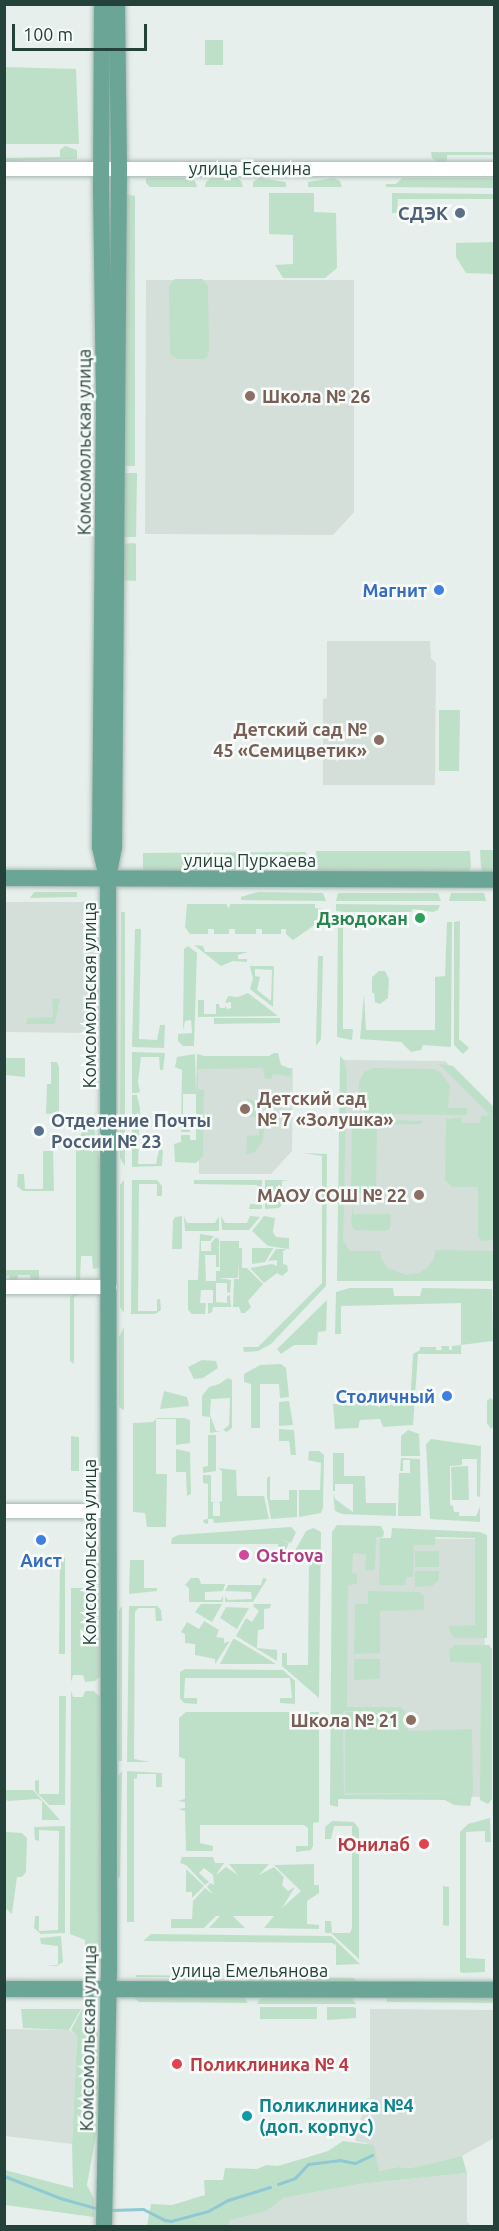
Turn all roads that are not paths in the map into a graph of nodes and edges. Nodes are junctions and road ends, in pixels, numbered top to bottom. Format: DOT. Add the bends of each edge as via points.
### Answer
graph roads {
  1 [pos="102,4"];
  2 [pos="117,4"];
  3 [pos="101,168"];
  4 [pos="4,169"];
  5 [pos="119,169"];
  6 [pos="495,169"];
  7 [pos="4,879"];
  8 [pos="108,879"];
  9 [pos="495,880"];
  10 [pos="4,1287"];
  11 [pos="110,1287"];
  12 [pos="4,1511"];
  13 [pos="109,1511"];
  14 [pos="109,1988"];
  15 [pos="4,1989"];
  16 [pos="495,1990"];
  17 [pos="104,2215"];
  1 -- 3 [label="main road, Комсомольская улица"];
  2 -- 5 [label="main road, Комсомольская улица"];
  3 -- 4 [label="street, улица Есенина"];
  3 -- 5 [label="street, улица Есенина"];
  3 -- 8 [label="main road, Комсомольская улица" via="105,392 100,846"];
  5 -- 6 [label="street, улица Есенина"];
  5 -- 8 [label="main road, Комсомольская улица" via="114,848"];
  7 -- 8 [label="main road, улица Пуркаева"];
  8 -- 9 [label="main road, улица Пуркаева"];
  8 -- 11 [label="main road, Комсомольская улица"];
  10 -- 11 [label="street"];
  11 -- 13 [label="main road, Комсомольская улица"];
  12 -- 13 [label="street"];
  13 -- 14 [label="main road, Комсомольская улица"];
  14 -- 15 [label="main road, улица Емельянова"];
  14 -- 16 [label="main road, улица Емельянова"];
  14 -- 17 [label="main road, Комсомольская улица"];
}
